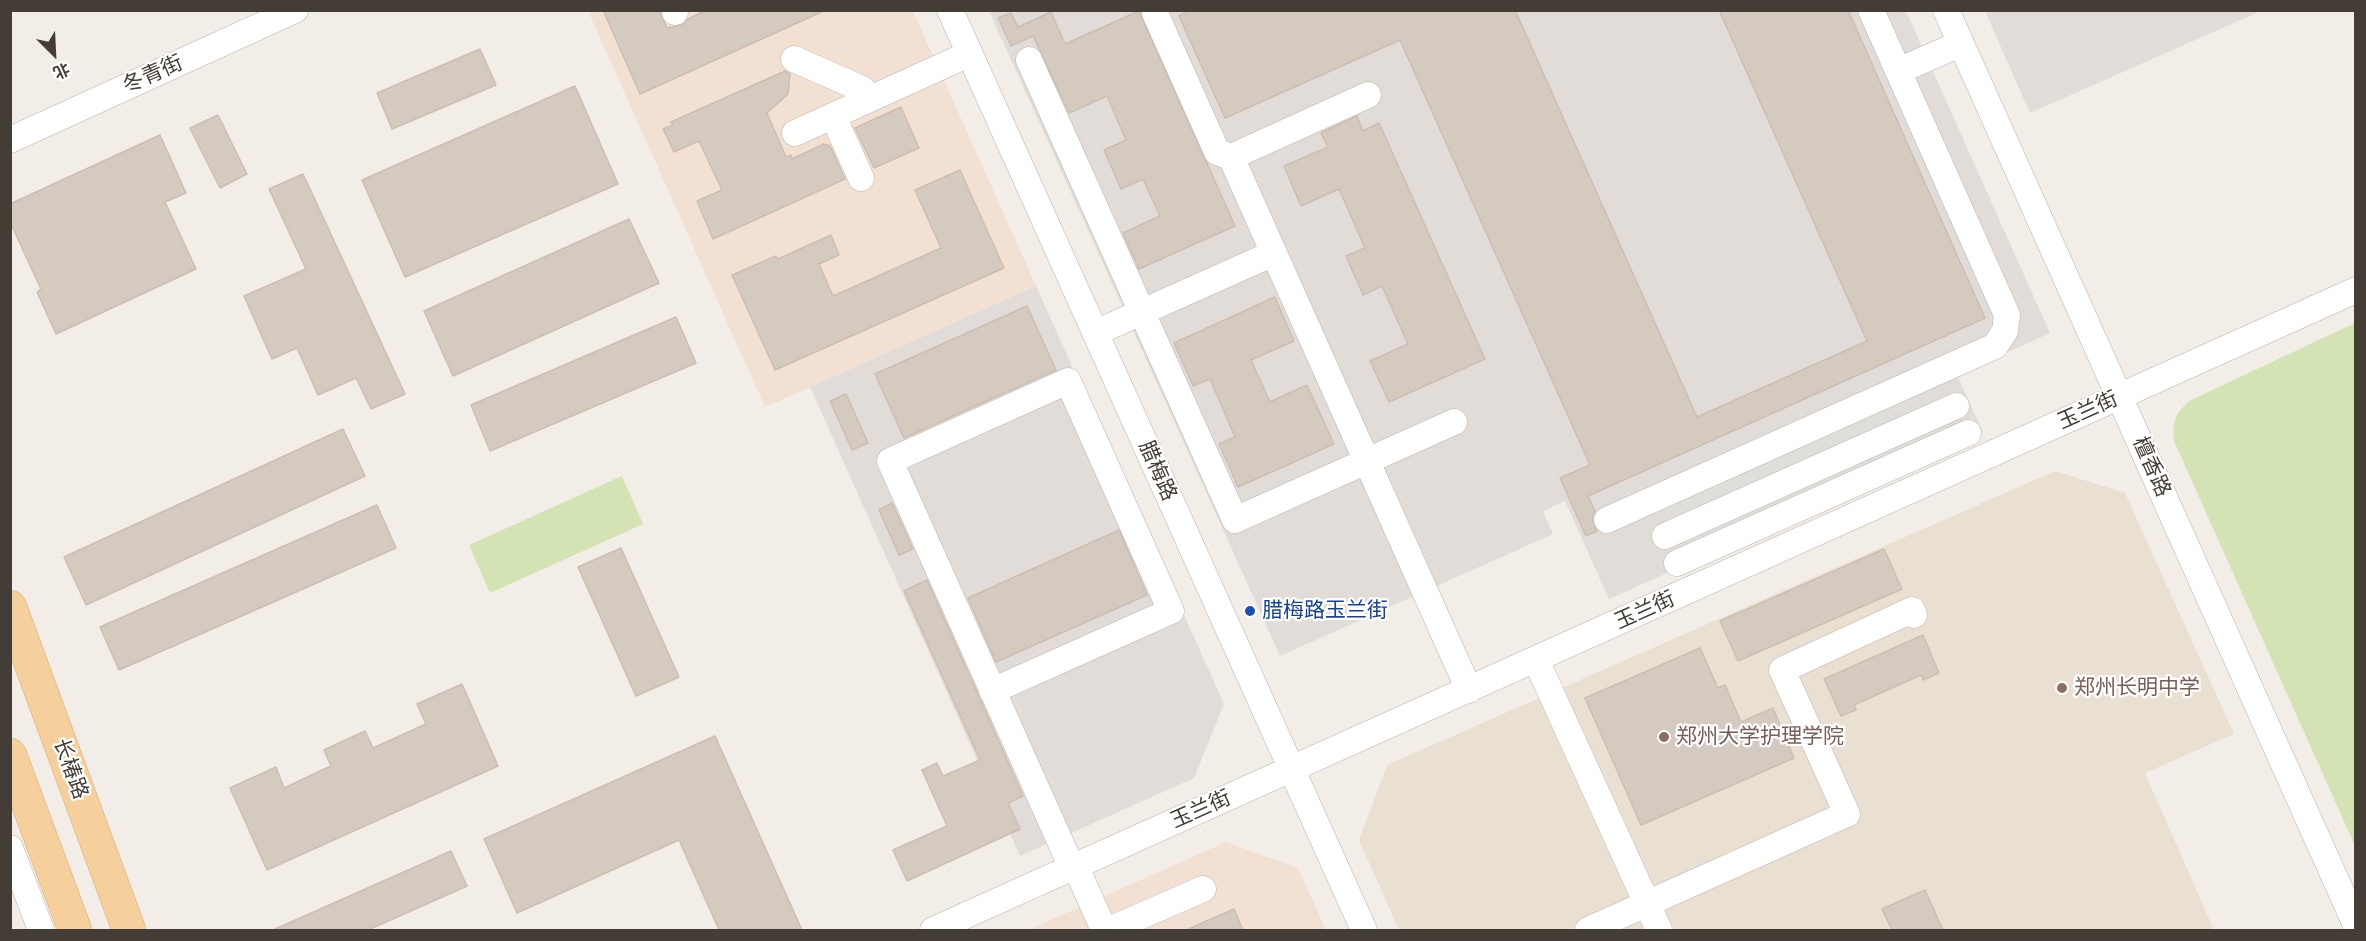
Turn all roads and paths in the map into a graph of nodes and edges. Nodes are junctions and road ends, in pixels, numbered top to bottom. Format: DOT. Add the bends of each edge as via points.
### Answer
graph roads {
  1 [pos="295,10"];
  2 [pos="1871,10"];
  3 [pos="1946,10"];
  4 [pos="957,13"];
  5 [pos="1155,13"];
  6 [pos="1960,44"];
  7 [pos="969,54"];
  8 [pos="794,59"];
  9 [pos="1029,60"];
  10 [pos="1898,71"];
  11 [pos="1368,95"];
  12 [pos="871,98"];
  13 [pos="832,116"];
  14 [pos="795,133"];
  15 [pos="10,140"];
  16 [pos="1231,157"];
  17 [pos="861,178"];
  18 [pos="1274,253"];
  19 [pos="2355,290"];
  20 [pos="1142,312"];
  21 [pos="1095,333"];
  22 [pos="1940,371"];
  23 [pos="2119,397"];
  24 [pos="1956,406"];
  25 [pos="1454,422"];
  26 [pos="1968,433"];
  27 [pos="1980,460"];
  28 [pos="1367,461"];
  29 [pos="1649,501"];
  30 [pos="1607,520"];
  31 [pos="1665,536"];
  32 [pos="1677,563"];
  33 [pos="1689,590"];
  34 [pos="10,607"];
  35 [pos="1914,615"];
  36 [pos="1536,660"];
  37 [pos="1469,690"];
  38 [pos="992,691"];
  39 [pos="10,755"];
  40 [pos="1291,770"];
  41 [pos="10,848"];
  42 [pos="1074,867"];
  43 [pos="1203,889"];
  44 [pos="1647,904"];
  45 [pos="2355,925"];
  46 [pos="41,930"];
  47 [pos="75,930"];
  48 [pos="129,930"];
  49 [pos="933,930"];
  50 [pos="1106,930"];
  51 [pos="1364,930"];
  52 [pos="1588,930"];
  53 [pos="1659,930"];
  1 -- 15 [label="street, 冬青街"];
  2 -- 10 [label="street"];
  3 -- 6 [label="street, 檀香路"];
  4 -- 7 [label="street, 腊梅路"];
  5 -- 16 [label="street" via="1217,152"];
  6 -- 10 [label="street"];
  6 -- 23 [label="street, 檀香路"];
  7 -- 12 [label="street"];
  7 -- 21 [label="street, 腊梅路"];
  8 -- 12 [label="street" via="862,89"];
  9 -- 20 [label="street"];
  10 -- 22 [label="street" via="2007,315 2005,331 1995,346"];
  11 -- 16 [label="street"];
  12 -- 13 [label="street"];
  13 -- 14 [label="street"];
  13 -- 17 [label="street"];
  16 -- 18 [label="street"];
  18 -- 20 [label="street"];
  18 -- 28 [label="street"];
  19 -- 23 [label="street, 玉兰街"];
  20 -- 21 [label="street"];
  20 -- 28 [label="street" via="1235,520"];
  21 -- 40 [label="street, 腊梅路"];
  22 -- 24 [label="street"];
  22 -- 29 [label="street"];
  23 -- 27 [label="street, 玉兰街"];
  23 -- 45 [label="street, 檀香路"];
  24 -- 26 [label="street"];
  24 -- 31 [label="street"];
  25 -- 28 [label="street"];
  26 -- 27 [label="street"];
  26 -- 32 [label="street"];
  27 -- 33 [label="street, 玉兰街"];
  28 -- 37 [label="street"];
  29 -- 30 [label="street"];
  29 -- 31 [label="street"];
  31 -- 32 [label="street"];
  32 -- 33 [label="street"];
  33 -- 36 [label="street, 玉兰街"];
  34 -- 48 [label="main road, 长椿路"];
  35 -- 44 [label="street" via="1912,610 1782,670 1847,814"];
  36 -- 37 [label="street, 玉兰街"];
  36 -- 44 [label="street"];
  37 -- 40 [label="street, 玉兰街"];
  38 -- 38 [label="street" via="890,461 1068,381 1171,611"];
  38 -- 42 [label="street"];
  39 -- 47 [label="main road"];
  40 -- 42 [label="street, 玉兰街"];
  40 -- 51 [label="street, 腊梅路"];
  41 -- 46 [label="street"];
  42 -- 49 [label="street, 玉兰街"];
  42 -- 50 [label="street"];
  43 -- 50 [label="street"];
  44 -- 52 [label="street"];
  44 -- 53 [label="street"];
}
